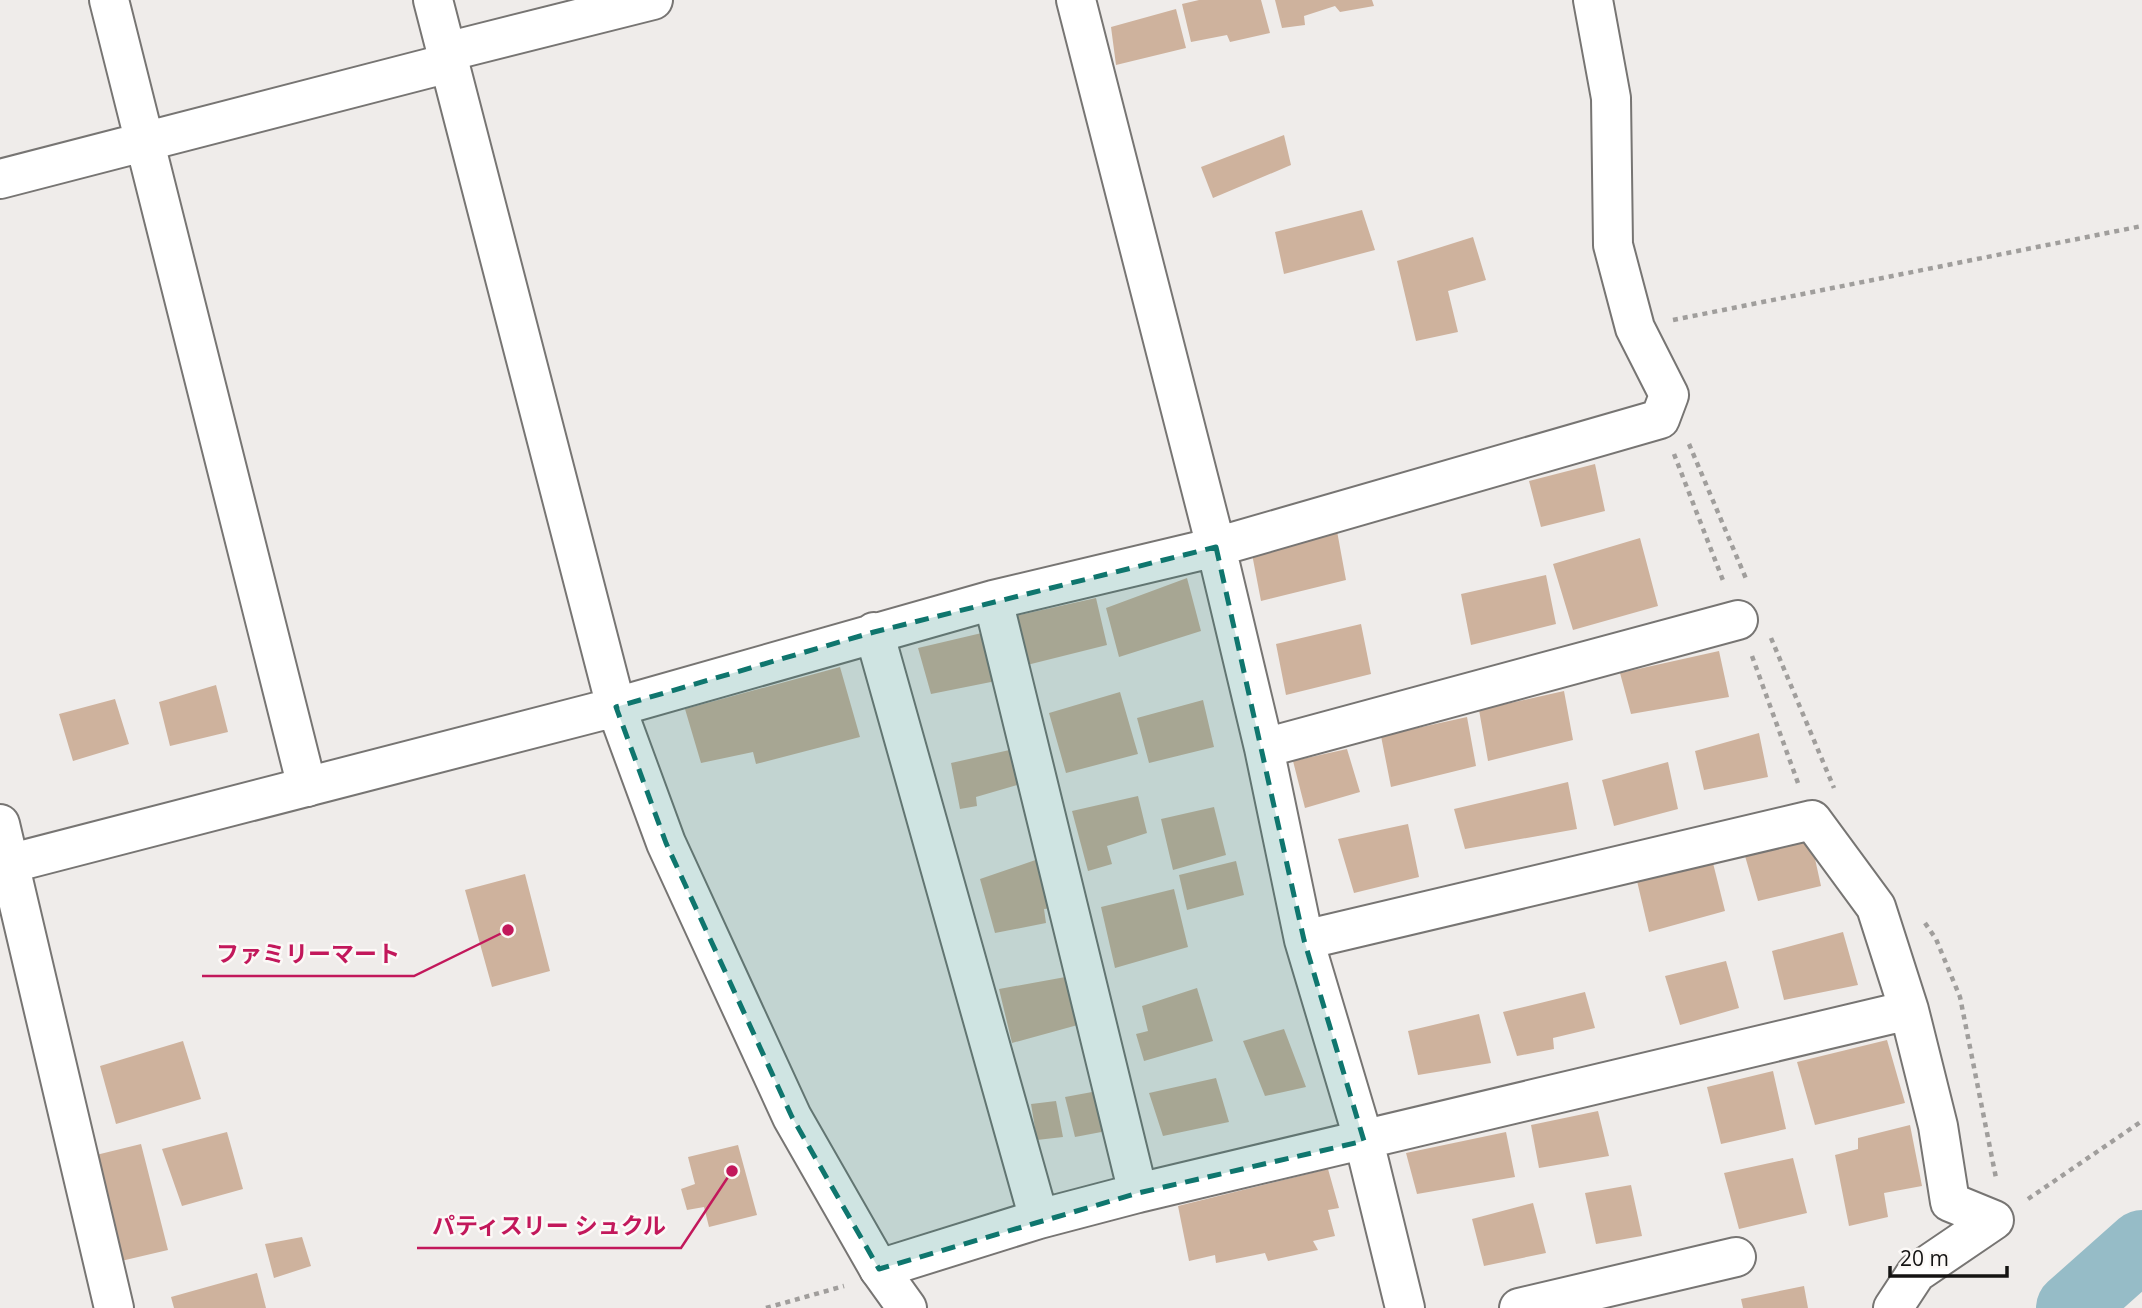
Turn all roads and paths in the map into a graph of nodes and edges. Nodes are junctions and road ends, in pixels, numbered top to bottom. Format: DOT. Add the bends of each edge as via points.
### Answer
graph roads {
  1 [pos="109,0"];
  2 [pos="433,0"];
  3 [pos="653,0"];
  4 [pos="1076,0"];
  5 [pos="1593,0"];
  6 [pos="447,57"];
  7 [pos="144,142"];
  8 [pos="0,179"];
  9 [pos="2142,226"];
  10 [pos="1635,328"];
  11 [pos="1216,547"];
  12 [pos="993,600"];
  13 [pos="1738,620"];
  14 [pos="874,632"];
  15 [pos="616,707"];
  16 [pos="1264,748"];
  17 [pos="307,787"];
  18 [pos="0,824"];
  19 [pos="5,865"];
  20 [pos="1304,940"];
  21 [pos="1909,1010"];
  22 [pos="2142,1121"];
  23 [pos="1364,1141"];
  24 [pos="1138,1193"];
  25 [pos="1039,1219"];
  26 [pos="1994,1220"];
  27 [pos="1736,1257"];
  28 [pos="879,1269"];
  29 [pos="114,1308"];
  30 [pos="765,1308"];
  31 [pos="907,1308"];
  32 [pos="1405,1308"];
  33 [pos="1519,1308"];
  34 [pos="1893,1308"];
  1 -- 7 [label="street"];
  2 -- 6 [label="street"];
  3 -- 6 [label="street"];
  4 -- 11 [label="street"];
  5 -- 10 [label="street" via="1611,98 1613,245"];
  6 -- 7 [label="street"];
  6 -- 15 [label="street"];
  7 -- 8 [label="street"];
  7 -- 17 [label="street"];
  9 -- 10 [label="path"];
  10 -- 11 [label="street" via="1669,395 1660,419"];
  11 -- 12 [label="street"];
  11 -- 16 [label="street"];
  12 -- 14 [label="street"];
  12 -- 24 [label="street"];
  13 -- 16 [label="street"];
  14 -- 15 [label="street"];
  14 -- 25 [label="street"];
  15 -- 17 [label="street"];
  15 -- 28 [label="street" via="666,844 792,1117"];
  16 -- 20 [label="street"];
  17 -- 19 [label="street"];
  18 -- 19 [label="street"];
  19 -- 29 [label="street"];
  20 -- 21 [label="street" via="1812,820 1876,907"];
  20 -- 23 [label="street"];
  21 -- 23 [label="street"];
  21 -- 26 [label="street" via="1938,1126 1950,1202"];
  22 -- 26 [label="path"];
  23 -- 24 [label="street"];
  23 -- 32 [label="street"];
  24 -- 25 [label="street"];
  25 -- 28 [label="street"];
  26 -- 34 [label="street" via="1916,1273"];
  27 -- 33 [label="street"];
  28 -- 30 [label="path" via="839,1288"];
  28 -- 31 [label="street"];
}
